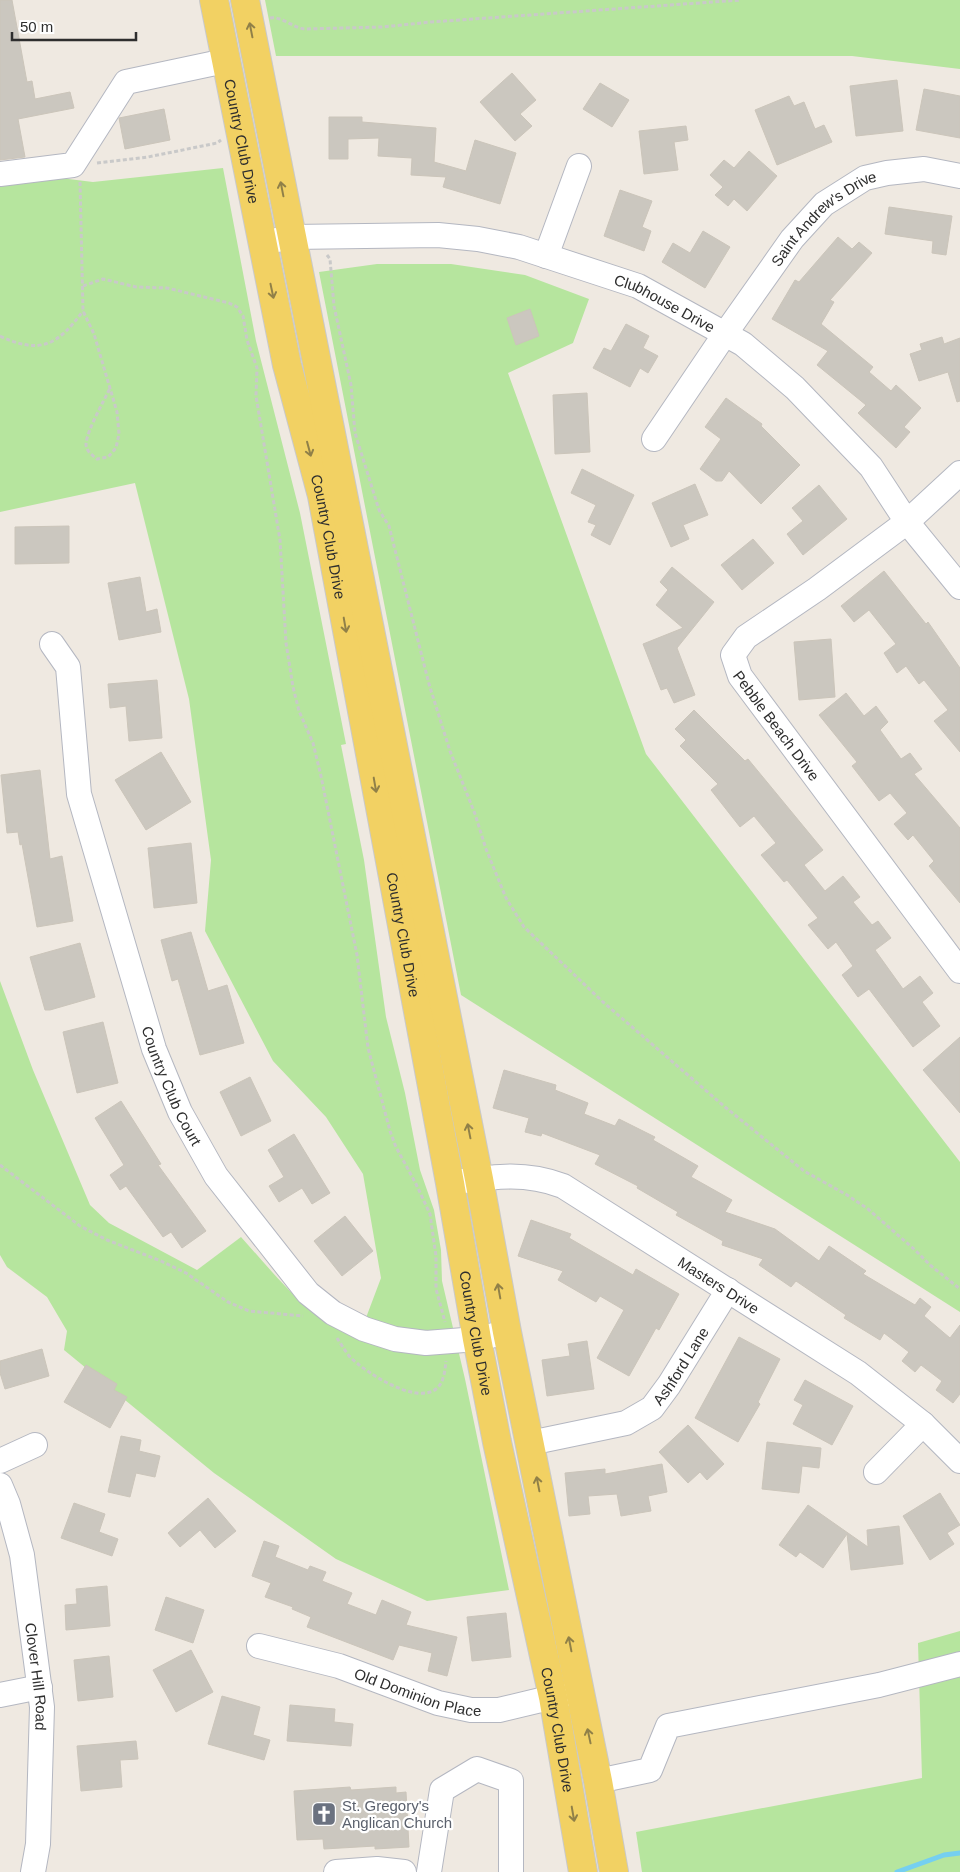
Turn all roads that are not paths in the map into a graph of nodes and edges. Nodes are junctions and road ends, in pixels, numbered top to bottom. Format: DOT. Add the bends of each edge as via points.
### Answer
graph roads {
  1 [pos="214,0"];
  2 [pos="246,0"];
  3 [pos="225,61"];
  4 [pos="579,166"];
  5 [pos="0,174"];
  6 [pos="960,176"];
  7 [pos="299,237"];
  8 [pos="262,243"];
  9 [pos="546,256"];
  10 [pos="725,334"];
  11 [pos="654,439"];
  12 [pos="960,473"];
  13 [pos="908,522"];
  14 [pos="960,587"];
  15 [pos="52,644"];
  16 [pos="960,971"];
  17 [pos="479,1179"];
  18 [pos="450,1183"];
  19 [pos="728,1290"];
  20 [pos="507,1332"];
  21 [pos="477,1339"];
  22 [pos="923,1424"];
  23 [pos="530,1443"];
  24 [pos="35,1445"];
  25 [pos="0,1461"];
  26 [pos="960,1461"];
  27 [pos="876,1472"];
  28 [pos="0,1485"];
  29 [pos="259,1646"];
  30 [pos="960,1664"];
  31 [pos="40,1687"];
  32 [pos="566,1694"];
  33 [pos="0,1695"];
  34 [pos="598,1781"];
  35 [pos="33,1872"];
  36 [pos="336,1872"];
  37 [pos="404,1872"];
  38 [pos="428,1872"];
  39 [pos="510,1872"];
  40 [pos="583,1872"];
  41 [pos="614,1872"];
  1 -- 3 [label="main road, Country Club Drive"];
  7 -- 2 [label="main road, Country Club Drive, one-way"];
  3 -- 5 [label="street" via="126,82 72,165"];
  3 -- 8 [label="main road, Country Club Drive"];
  4 -- 9 [label="street"];
  6 -- 10 [label="street, Saint Andrew's Drive" via="924,169 887,173 865,178 824,204 792,239"];
  7 -- 8 [label="street, Clubhouse Drive"];
  7 -- 9 [label="street, Clubhouse Drive" via="438,236 486,240"];
  17 -- 7 [label="main road, Country Club Drive, one-way"];
  8 -- 18 [label="main road, Country Club Drive, one-way" via="288,365 322,496"];
  9 -- 10 [label="street, Clubhouse Drive" via="638,286"];
  10 -- 11 [label="street, Saint Andrew's Drive"];
  10 -- 13 [label="street, Clubhouse Drive" via="743,344 795,388 871,467"];
  12 -- 13 [label="street"];
  13 -- 14 [label="street, Clubhouse Drive"];
  13 -- 16 [label="street, Pebble Beach Drive" via="746,637 733,654 740,676"];
  15 -- 21 [label="street, Country Club Court" via="68,666 80,794 154,1049 180,1112 216,1176 308,1293 334,1314 364,1329 395,1338 426,1343"];
  17 -- 18 [label="street, Masters Drive"];
  17 -- 19 [label="street, Masters Drive" via="520,1175 563,1186"];
  20 -- 17 [label="main road, Country Club Drive, one-way"];
  18 -- 21 [label="main road, Country Club Drive"];
  19 -- 22 [label="street, Masters Drive" via="858,1373"];
  19 -- 23 [label="street, Ashford Lane" via="652,1408 626,1423"];
  20 -- 21 [label="street, Country Club Court"];
  20 -- 23 [label="main road, Country Club Drive"];
  21 -- 32 [label="main road, Country Club Drive" via="497,1442"];
  22 -- 26 [label="street, Masters Drive"];
  22 -- 27 [label="street"];
  32 -- 23 [label="main road, Country Club Drive, one-way"];
  24 -- 25 [label="street"];
  28 -- 31 [label="street, Clover Hill Road" via="22,1554"];
  29 -- 32 [label="street, Old Dominion Place" via="339,1666 438,1703 471,1710 499,1710"];
  30 -- 34 [label="street" via="879,1685 668,1726 650,1770"];
  31 -- 33 [label="street"];
  31 -- 35 [label="street, Clover Hill Road" via="38,1844"];
  34 -- 32 [label="main road, Country Club Drive, one-way"];
  32 -- 40 [label="main road, Country Club Drive, one-way"];
  34 -- 41 [label="main road, Country Club Drive"];
  36 -- 37 [label="street" via="377,1869"];
  38 -- 39 [label="street" via="442,1790 477,1769 511,1780"];
}
